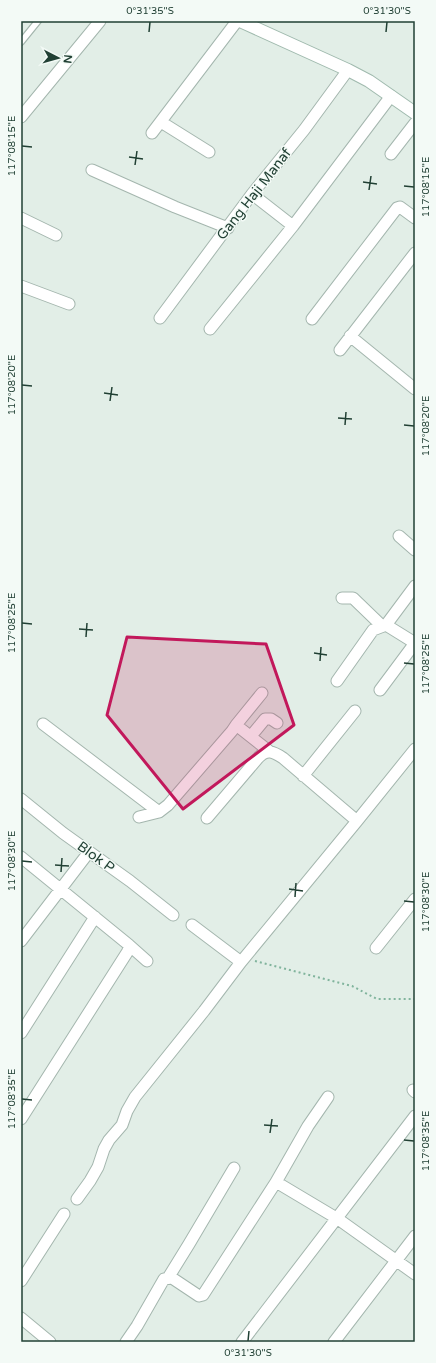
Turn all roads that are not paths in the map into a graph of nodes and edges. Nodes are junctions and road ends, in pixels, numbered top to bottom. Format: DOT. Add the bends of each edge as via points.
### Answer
graph roads {
  1 [pos="38,21"];
  2 [pos="100,21"];
  3 [pos="237,21"];
  4 [pos="240,21"];
  5 [pos="21,42"];
  6 [pos="348,70"];
  7 [pos="391,96"];
  8 [pos="415,113"];
  9 [pos="21,117"];
  10 [pos="161,122"];
  11 [pos="415,123"];
  12 [pos="152,133"];
  13 [pos="209,152"];
  14 [pos="391,154"];
  15 [pos="92,170"];
  16 [pos="252,194"];
  17 [pos="21,218"];
  18 [pos="415,218"];
  19 [pos="293,226"];
  20 [pos="228,228"];
  21 [pos="56,235"];
  22 [pos="415,253"];
  23 [pos="21,286"];
  24 [pos="69,304"];
  25 [pos="160,318"];
  26 [pos="312,319"];
  27 [pos="210,329"];
  28 [pos="350,336"];
  29 [pos="340,350"];
  30 [pos="415,389"];
  31 [pos="399,536"];
  32 [pos="415,550"];
  33 [pos="415,587"];
  34 [pos="342,598"];
  35 [pos="387,622"];
  36 [pos="415,643"];
  37 [pos="337,681"];
  38 [pos="380,690"];
  39 [pos="262,693"];
  40 [pos="355,711"];
  41 [pos="277,723"];
  42 [pos="43,724"];
  43 [pos="236,725"];
  44 [pos="251,736"];
  45 [pos="415,749"];
  46 [pos="269,751"];
  47 [pos="411,761"];
  48 [pos="303,776"];
  49 [pos="21,799"];
  50 [pos="159,812"];
  51 [pos="138,818"];
  52 [pos="208,818"];
  53 [pos="357,821"];
  54 [pos="89,852"];
  55 [pos="22,859"];
  56 [pos="61,890"];
  57 [pos="415,899"];
  58 [pos="173,915"];
  59 [pos="96,917"];
  60 [pos="192,925"];
  61 [pos="21,941"];
  62 [pos="129,945"];
  63 [pos="376,948"];
  64 [pos="243,960"];
  65 [pos="147,961"];
  66 [pos="21,1033"];
  67 [pos="328,1097"];
  68 [pos="415,1116"];
  69 [pos="21,1119"];
  70 [pos="234,1168"];
  71 [pos="276,1182"];
  72 [pos="77,1199"];
  73 [pos="64,1214"];
  74 [pos="338,1219"];
  75 [pos="415,1236"];
  76 [pos="397,1261"];
  77 [pos="415,1274"];
  78 [pos="170,1278"];
  79 [pos="21,1281"];
  80 [pos="21,1318"];
  81 [pos="50,1342"];
  82 [pos="126,1342"];
  83 [pos="242,1342"];
  84 [pos="334,1342"];
  1 -- 5 [label="lane"];
  2 -- 9 [label="street"];
  3 -- 10 [label="street"];
  4 -- 6 [label="main road"];
  6 -- 7 [label="main road"];
  6 -- 16 [label="street, Gang Haji Manaf"];
  7 -- 8 [label="main road"];
  7 -- 19 [label="street"];
  10 -- 12 [label="street"];
  10 -- 13 [label="street"];
  11 -- 14 [label="street"];
  15 -- 20 [label="street"];
  16 -- 19 [label="street"];
  16 -- 20 [label="street, Gang Haji Manaf"];
  17 -- 21 [label="street"];
  18 -- 26 [label="street" via="400,207 397,208"];
  19 -- 27 [label="street"];
  20 -- 25 [label="street, Gang Haji Manaf"];
  22 -- 28 [label="street"];
  23 -- 24 [label="street"];
  28 -- 29 [label="street"];
  28 -- 30 [label="street"];
  31 -- 32 [label="street"];
  33 -- 35 [label="street"];
  34 -- 35 [label="street" via="353,598"];
  35 -- 36 [label="street"];
  35 -- 37 [label="street" via="373,630"];
  36 -- 38 [label="street"];
  39 -- 43 [label="street"];
  40 -- 48 [label="street"];
  41 -- 44 [label="street" via="265,719"];
  42 -- 50 [label="street"];
  43 -- 44 [label="street"];
  43 -- 50 [label="street"];
  44 -- 46 [label="street"];
  45 -- 47 [label="street"];
  46 -- 48 [label="street"];
  46 -- 52 [label="street" via="258,758"];
  47 -- 53 [label="street"];
  48 -- 53 [label="street"];
  49 -- 54 [label="street, Blok P"];
  50 -- 51 [label="street"];
  53 -- 64 [label="street"];
  54 -- 56 [label="street"];
  54 -- 58 [label="street, Blok P"];
  55 -- 56 [label="street"];
  56 -- 59 [label="street"];
  56 -- 61 [label="street"];
  57 -- 63 [label="street"];
  59 -- 62 [label="street"];
  59 -- 66 [label="street"];
  60 -- 64 [label="street"];
  62 -- 65 [label="street"];
  62 -- 69 [label="street" via="128,951"];
  64 -- 72 [label="street" via="135,1097 122,1125 109,1140 98,1167"];
  67 -- 71 [label="street"];
  68 -- 74 [label="street"];
  70 -- 78 [label="street"];
  71 -- 74 [label="street"];
  71 -- 78 [label="street" via="203,1295 199,1296"];
  73 -- 79 [label="street"];
  74 -- 76 [label="street"];
  74 -- 83 [label="street"];
  75 -- 76 [label="street"];
  76 -- 77 [label="street"];
  76 -- 84 [label="street"];
  78 -- 82 [label="street" via="164,1279"];
  80 -- 81 [label="street"];
}
